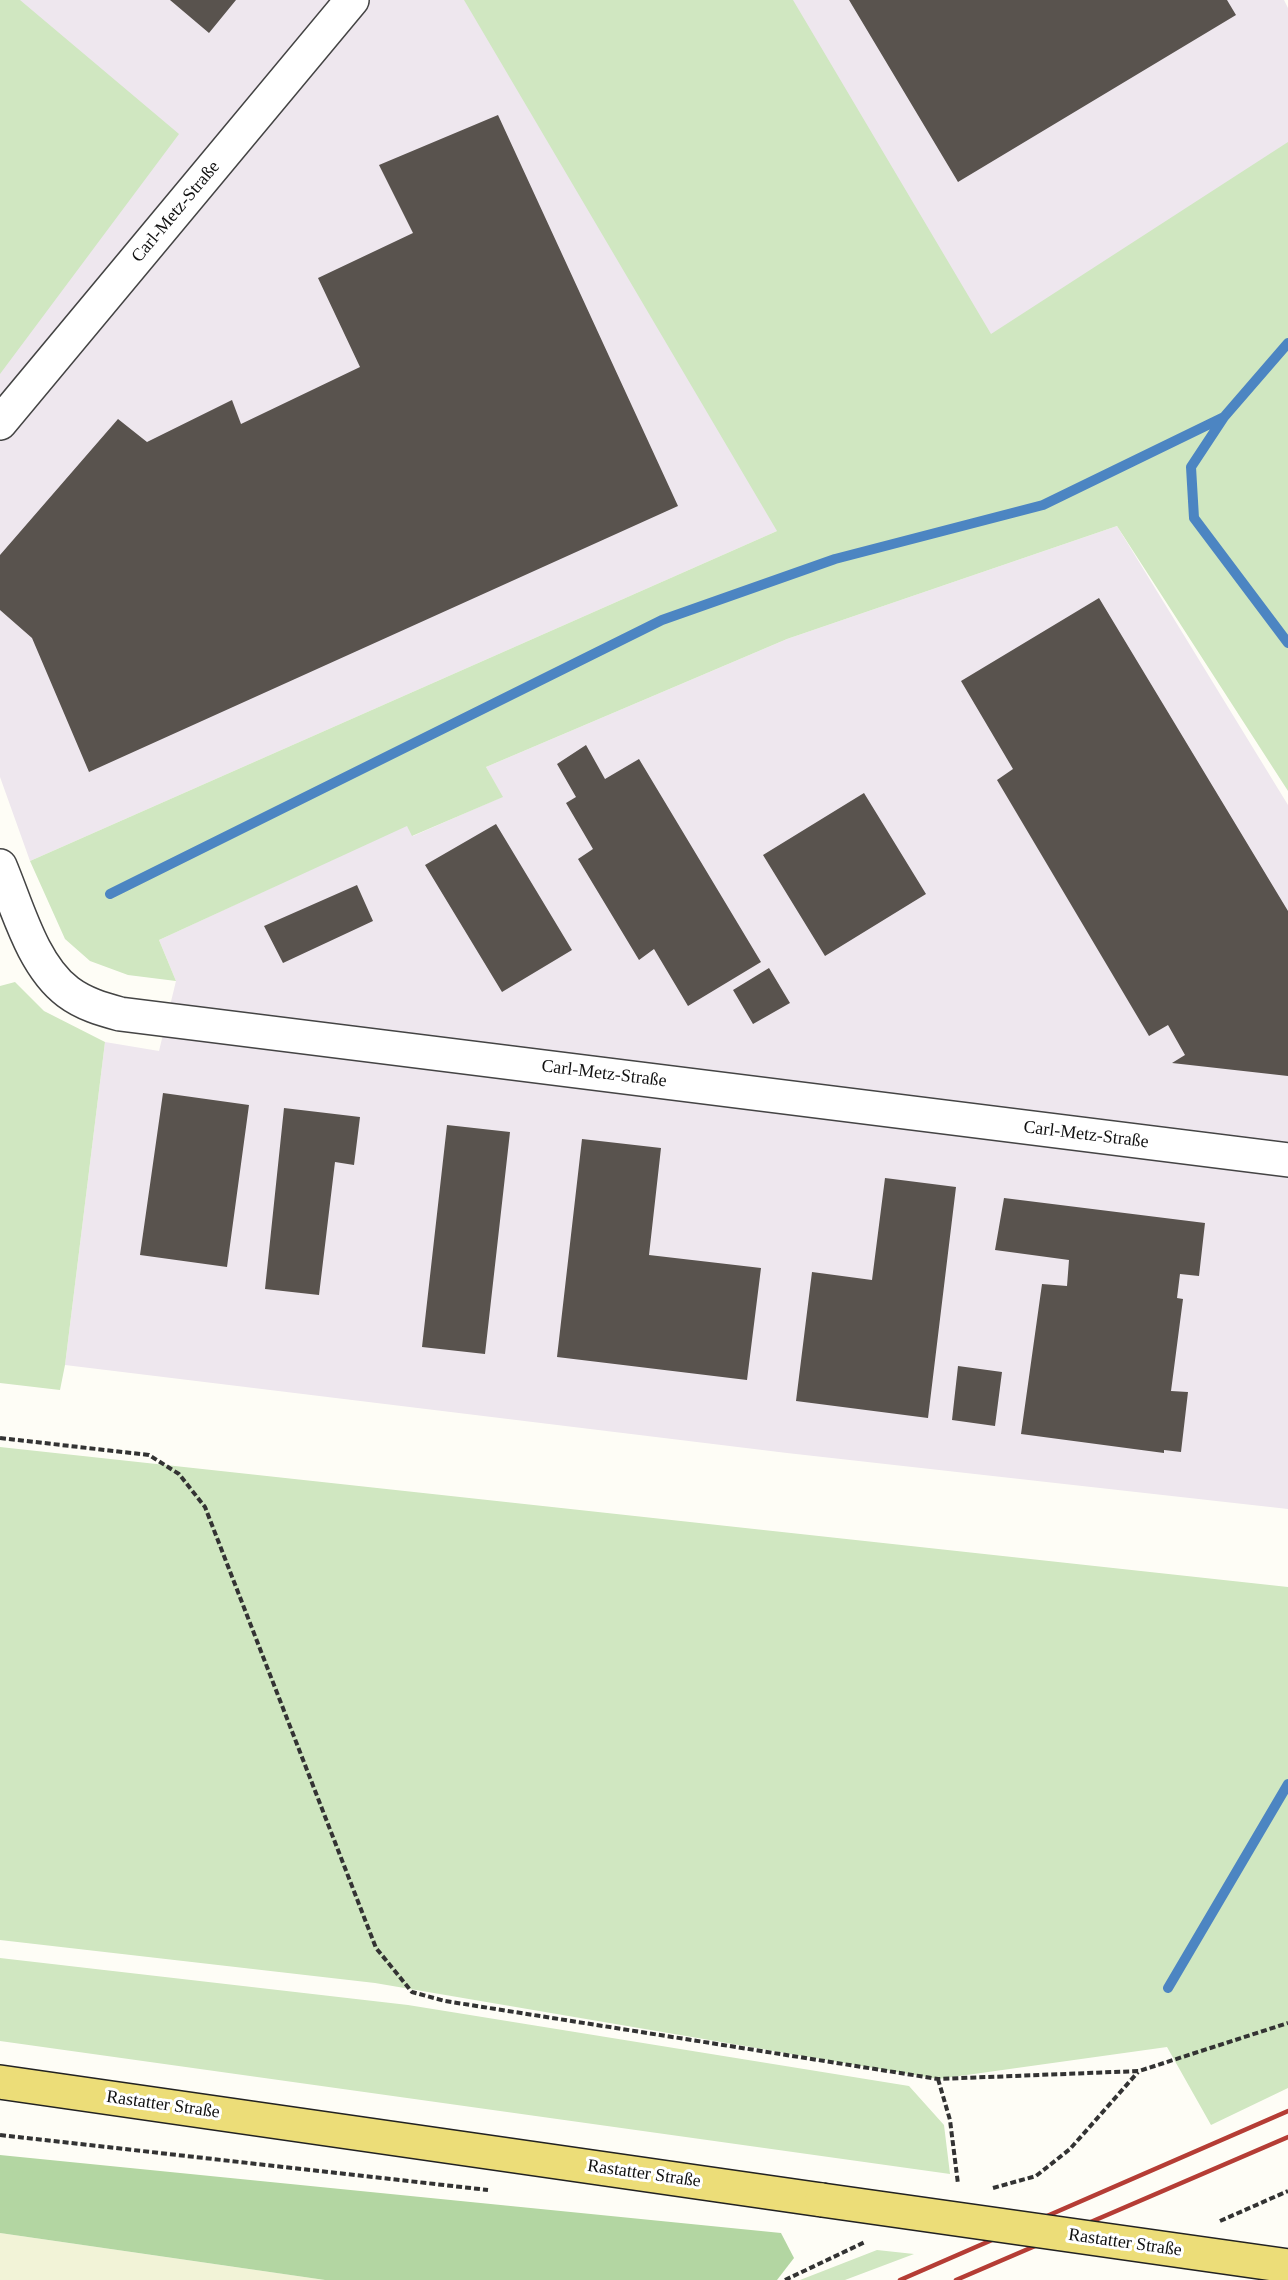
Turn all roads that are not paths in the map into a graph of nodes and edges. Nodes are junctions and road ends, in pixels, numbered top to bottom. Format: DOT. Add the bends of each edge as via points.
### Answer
graph roads {
  1 [pos="352,0"];
  2 [pos="0,423"];
  3 [pos="0,866"];
  4 [pos="1288,1160"];
  5 [pos="0,2082"];
  6 [pos="1288,2266"];
  1 -- 2 [label="street, Carl-Metz-Straße"];
  3 -- 4 [label="street, Carl-Metz-Straße" via="35,951 49,974 68,992 95,1008 120,1014"];
  5 -- 6 [label="main road, Rastatter Straße, bridge"];
}
